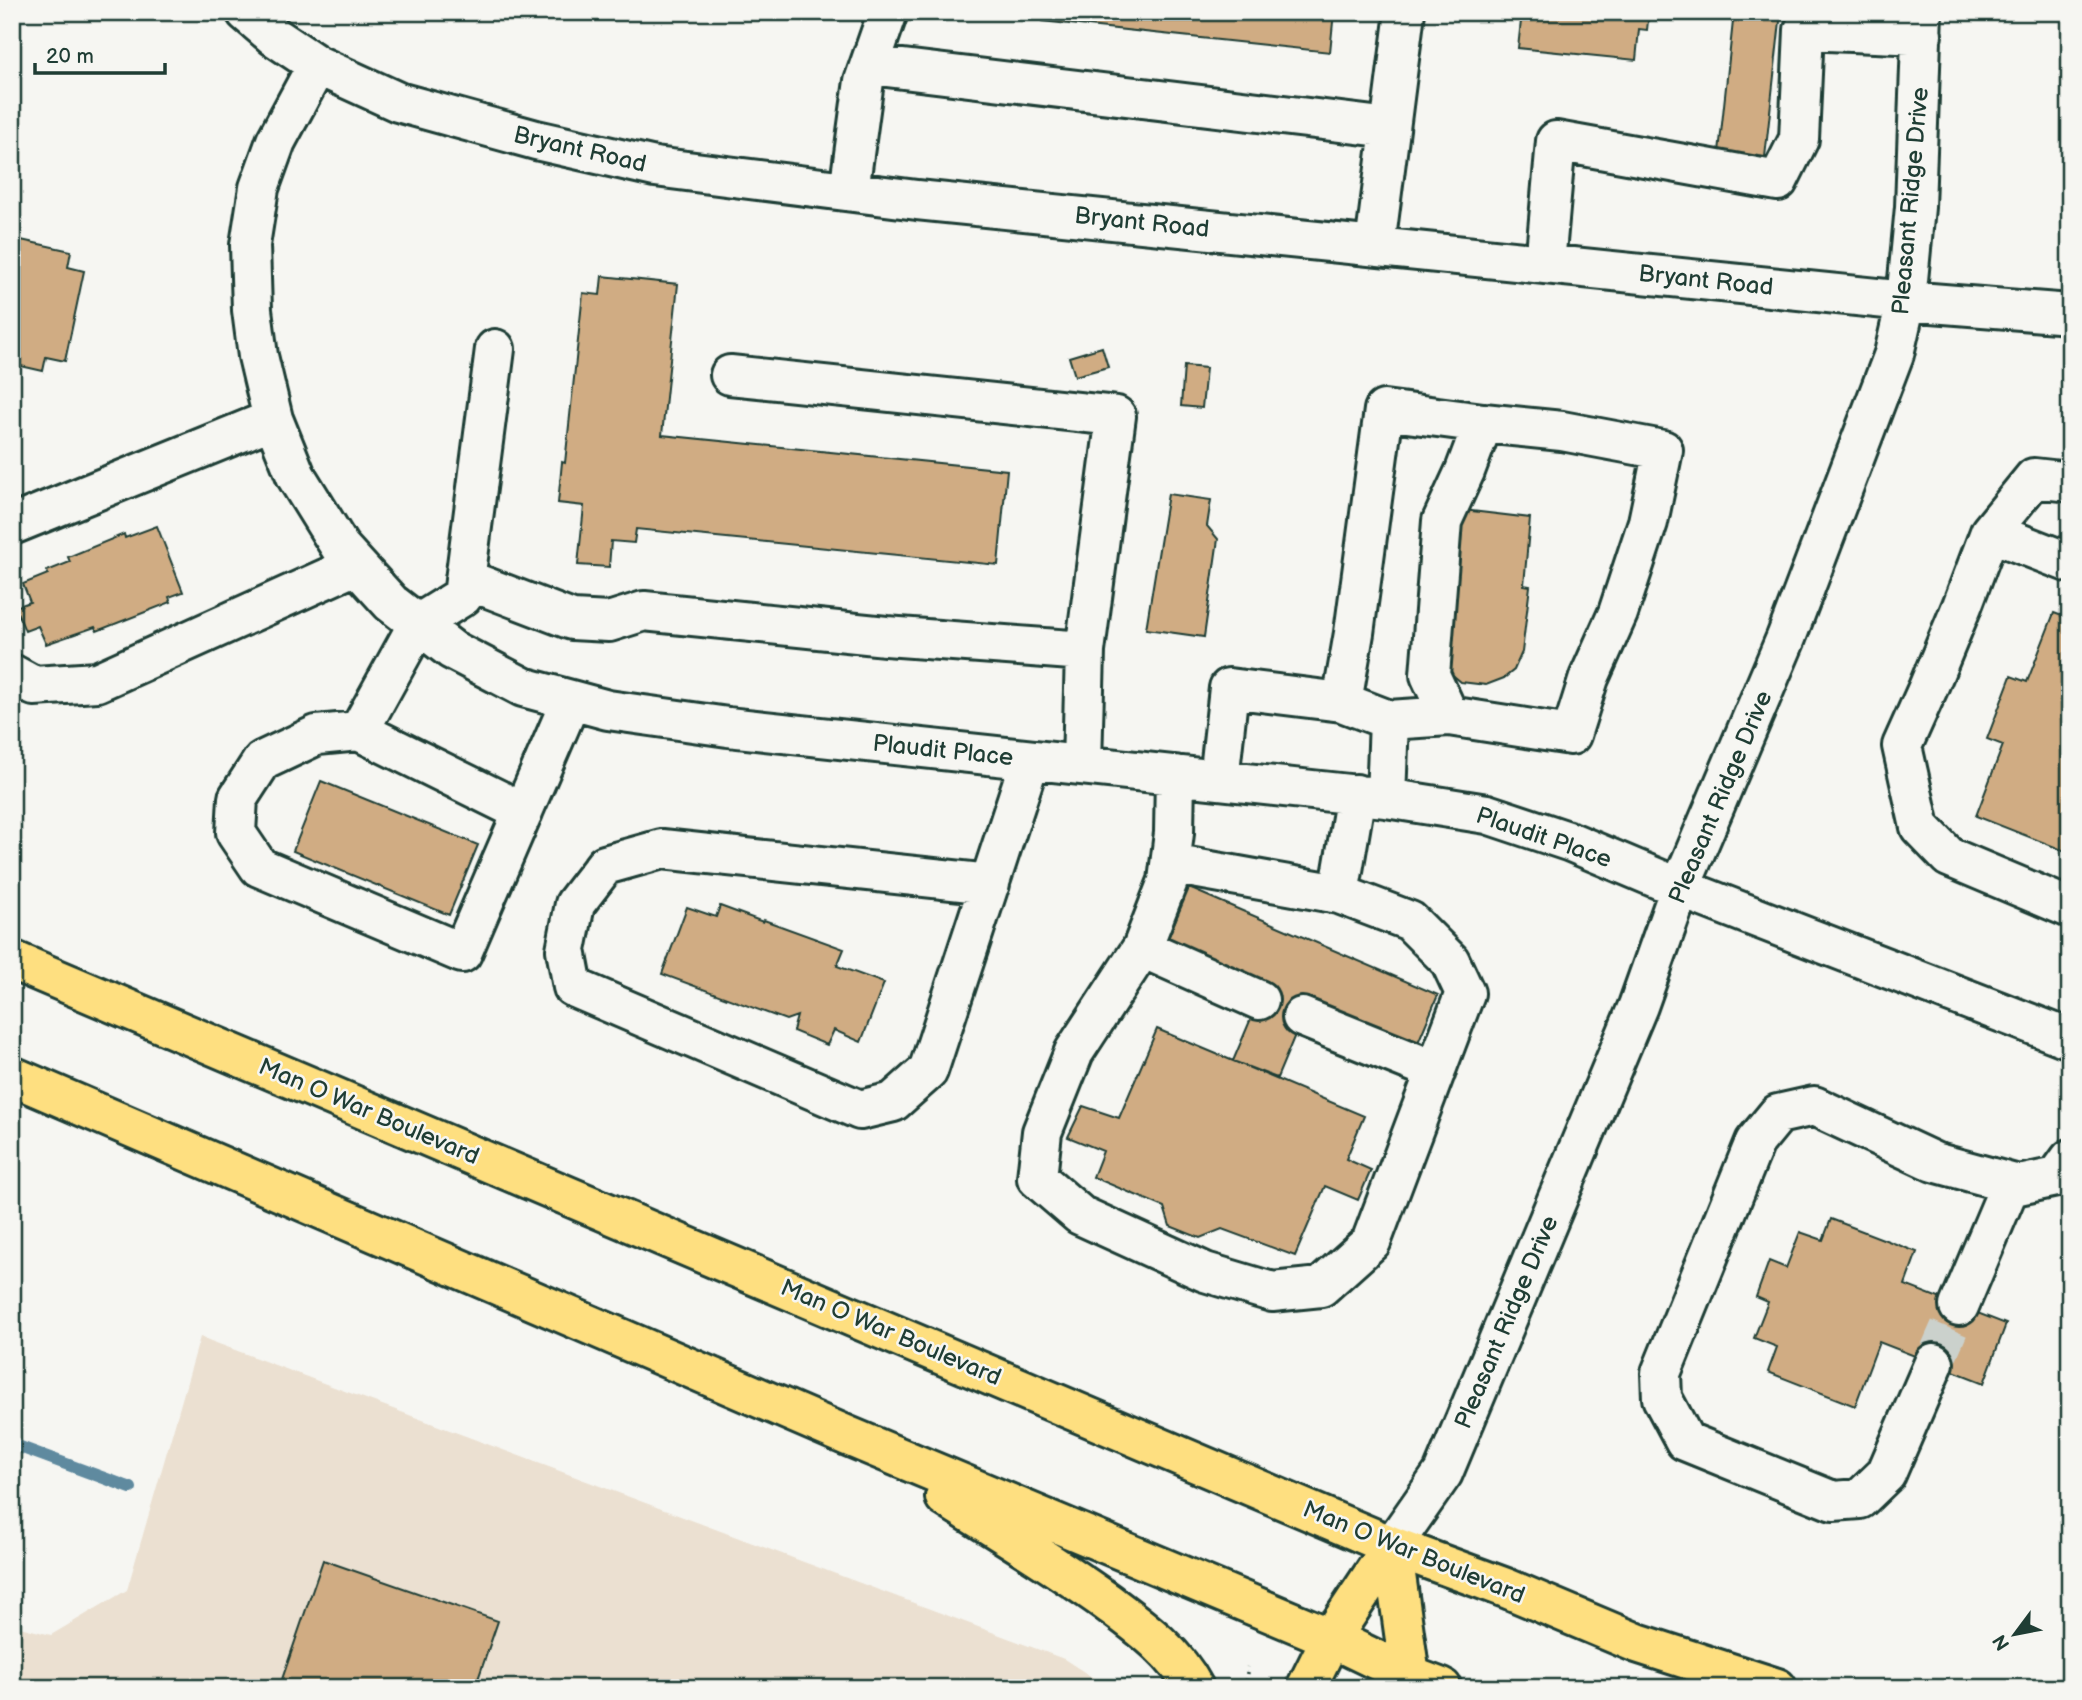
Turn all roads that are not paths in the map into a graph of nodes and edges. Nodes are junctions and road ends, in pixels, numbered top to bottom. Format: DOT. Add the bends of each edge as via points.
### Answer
graph roads {
  1 [pos="246,12"];
  2 [pos="888,12"];
  3 [pos="1405,12"];
  4 [pos="1922,23"];
  5 [pos="317,65"];
  6 [pos="870,65"];
  7 [pos="1390,128"];
  8 [pos="849,191"];
  9 [pos="1375,246"];
  10 [pos="1545,264"];
  11 [pos="1906,301"];
  12 [pos="2070,314"];
  13 [pos="495,349"];
  14 [pos="730,376"];
  15 [pos="273,419"];
  16 [pos="1483,423"];
  17 [pos="2070,482"];
  18 [pos="12,524"];
  19 [pos="1990,532"];
  20 [pos="2070,563"];
  21 [pos="356,565"];
  22 [pos="465,579"];
  23 [pos="418,624"];
  24 [pos="1085,651"];
  25 [pos="12,674"];
  26 [pos="571,700"];
  27 [pos="1342,702"];
  28 [pos="1449,716"];
  29 [pos="1389,720"];
  30 [pos="359,731"];
  31 [pos="1030,760"];
  32 [pos="1082,765"];
  33 [pos="1175,775"];
  34 [pos="1219,780"];
  35 [pos="1371,796"];
  36 [pos="523,812"];
  37 [pos="1171,864"];
  38 [pos="990,884"];
  39 [pos="1681,888"];
  40 [pos="1339,894"];
  41 [pos="2070,908"];
  42 [pos="1142,948"];
  43 [pos="12,960"];
  44 [pos="1259,1000"];
  45 [pos="1302,1017"];
  46 [pos="2070,1039"];
  47 [pos="12,1076"];
  48 [pos="1431,1084"];
  49 [pos="2070,1160"];
  50 [pos="2011,1183"];
  51 [pos="1959,1306"];
  52 [pos="1934,1363"];
  53 [pos="848,1436"];
  54 [pos="1392,1546"];
  55 [pos="1331,1638"];
  56 [pos="1419,1684"];
  57 [pos="1194,1688"];
  58 [pos="1306,1688"];
  59 [pos="1777,1688"];
  1 -- 5 [label="street, Bryant Road"];
  2 -- 6 [label="street"];
  3 -- 7 [label="street"];
  4 -- 10 [label="street" via="1804,30 1799,139 1778,181 1556,141"];
  4 -- 11 [label="street, Pleasant Ridge Drive" via="1917,183"];
  5 -- 8 [label="street, Bryant Road" via="398,102 549,143 655,167"];
  5 -- 15 [label="street, Plaudit Place" via="276,141 259,188 250,245 258,356"];
  6 -- 7 [label="street"];
  6 -- 8 [label="street"];
  7 -- 9 [label="street"];
  8 -- 9 [label="street, Bryant Road"];
  9 -- 10 [label="street, Bryant Road"];
  10 -- 11 [label="street, Bryant Road"];
  11 -- 12 [label="street, Bryant Road"];
  11 -- 39 [label="street, Pleasant Ridge Drive" via="1894,354 1786,638"];
  13 -- 22 [label="street"];
  14 -- 24 [label="street" via="1116,416"];
  15 -- 18 [label="street"];
  15 -- 21 [label="street, Plaudit Place" via="296,476"];
  16 -- 27 [label="street" via="1384,410"];
  16 -- 28 [label="street" via="1442,521 1430,675"];
  16 -- 28 [label="street" via="1562,431 1663,450 1648,522 1571,734"];
  17 -- 19 [label="street" via="2034,478"];
  19 -- 20 [label="street"];
  19 -- 41 [label="street" via="1902,746 1920,827 1949,857"];
  21 -- 23 [label="street, Plaudit Place"];
  21 -- 25 [label="street" via="97,682 34,686"];
  22 -- 23 [label="street" via="463,596"];
  22 -- 24 [label="street" via="572,620 609,622 644,611"];
  23 -- 26 [label="street, Plaudit Place" via="452,650 523,687"];
  23 -- 30 [label="street"];
  24 -- 32 [label="street"];
  26 -- 31 [label="street, Plaudit Place" via="608,710 728,727"];
  26 -- 36 [label="street"];
  27 -- 29 [label="street"];
  27 -- 34 [label="street" via="1229,688"];
  28 -- 29 [label="street"];
  29 -- 35 [label="street"];
  30 -- 36 [label="street"];
  30 -- 36 [label="street" via="317,735 262,761 238,798 236,833 259,867 462,953"];
  31 -- 32 [label="street, Plaudit Place"];
  31 -- 38 [label="street"];
  32 -- 33 [label="street, Plaudit Place"];
  33 -- 34 [label="street, Plaudit Place"];
  33 -- 37 [label="street"];
  34 -- 35 [label="street, Plaudit Place"];
  35 -- 39 [label="street, Plaudit Place" via="1487,814"];
  35 -- 40 [label="street"];
  37 -- 40 [label="street"];
  37 -- 42 [label="street"];
  38 -- 38 [label="street" via="928,1071 893,1102 860,1110 573,987 566,950 575,904 605,865 662,849"];
  39 -- 46 [label="street, Plaudit Place"];
  39 -- 54 [label="street, Pleasant Ridge Drive" via="1638,1006 1443,1474"];
  40 -- 48 [label="street" via="1410,921 1450,961 1465,993"];
  42 -- 44 [label="street"];
  42 -- 48 [label="street" via="1074,1052 1042,1132 1037,1178 1080,1215 1205,1272 1272,1292 1321,1287 1371,1242"];
  43 -- 54 [label="main road, Man O War Boulevard"];
  45 -- 48 [label="street"];
  47 -- 53 [label="main road"];
  49 -- 50 [label="street" via="2057,1177"];
  50 -- 51 [label="street"];
  50 -- 52 [label="street" via="1934,1162 1814,1106 1778,1114 1755,1142 1661,1374 1662,1398 1685,1441 1833,1501 1860,1499 1886,1474"];
  53 -- 55 [label="main road"];
  53 -- 57 [label="main road" via="1067,1573 1148,1632 1186,1672"];
  54 -- 55 [label="main road"];
  54 -- 56 [label="main road"];
  54 -- 59 [label="main road, Man O War Boulevard" via="1637,1643"];
  55 -- 56 [label="main road"];
  55 -- 58 [label="main road"];
}
